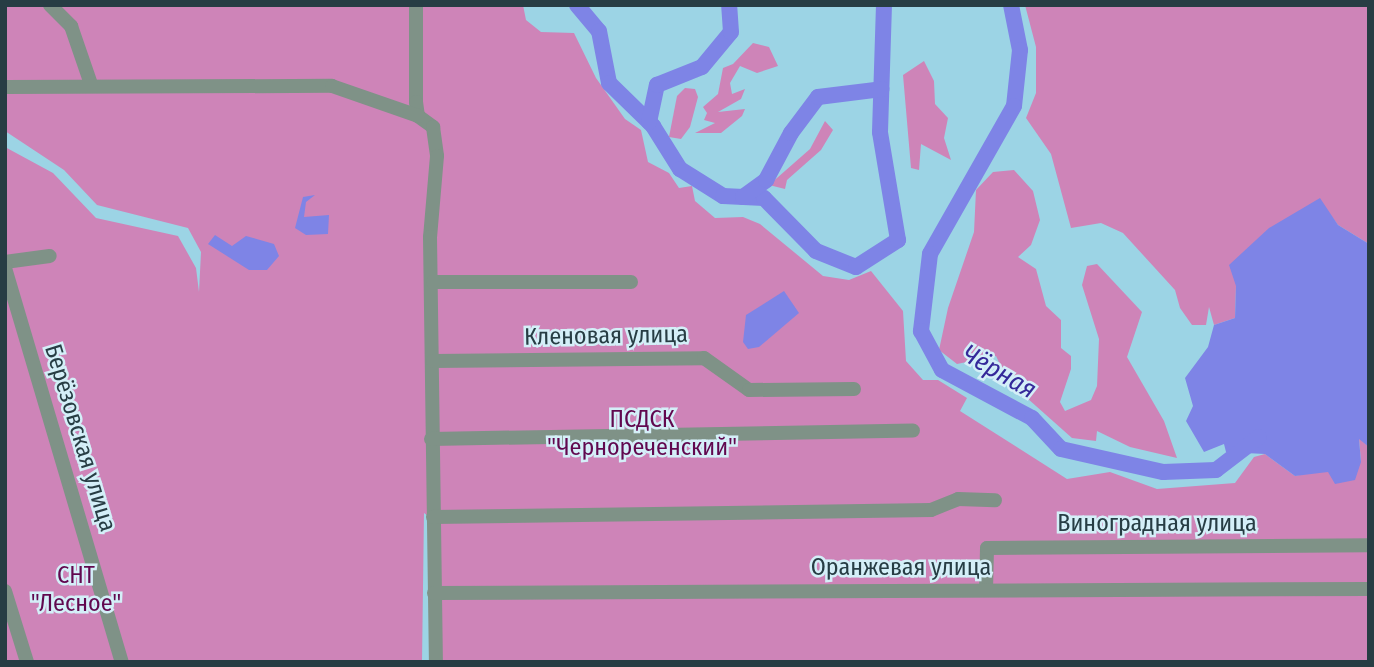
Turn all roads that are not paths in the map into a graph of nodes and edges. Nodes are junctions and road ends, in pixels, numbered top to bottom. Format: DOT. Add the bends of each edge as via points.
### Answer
graph roads {
  1 [pos="50,5"];
  2 [pos="416,5"];
  3 [pos="91,84"];
  4 [pos="5,87"];
  5 [pos="418,116"];
  6 [pos="5,247"];
  7 [pos="50,256"];
  8 [pos="8,263"];
  9 [pos="433,282"];
  10 [pos="631,282"];
  11 [pos="433,361"];
  12 [pos="855,389"];
  13 [pos="913,431"];
  14 [pos="431,439"];
  15 [pos="995,500"];
  16 [pos="433,517"];
  17 [pos="1369,545"];
  18 [pos="1369,589"];
  19 [pos="986,590"];
  20 [pos="5,591"];
  21 [pos="434,593"];
  22 [pos="27,662"];
  23 [pos="122,662"];
  24 [pos="436,662"];
  1 -- 3 [label="street" via="71,26"];
  2 -- 5 [label="street"];
  3 -- 4 [label="street"];
  3 -- 5 [label="street" via="332,86"];
  5 -- 9 [label="street" via="433,127 437,156 430,237"];
  6 -- 8 [label="street, Берёзовская улица"];
  7 -- 8 [label="street"];
  8 -- 23 [label="street, Берёзовская улица"];
  9 -- 10 [label="street"];
  9 -- 11 [label="street"];
  11 -- 12 [label="street, Кленовая улица" via="704,358 749,390"];
  11 -- 14 [label="street"];
  13 -- 14 [label="street"];
  14 -- 16 [label="street"];
  15 -- 16 [label="street" via="958,499 931,510"];
  16 -- 21 [label="street"];
  17 -- 19 [label="street, Виноградная улица" via="987,548"];
  18 -- 19 [label="street, Оранжевая улица"];
  19 -- 21 [label="street, Оранжевая улица"];
  20 -- 22 [label="street"];
  21 -- 24 [label="street"];
}
